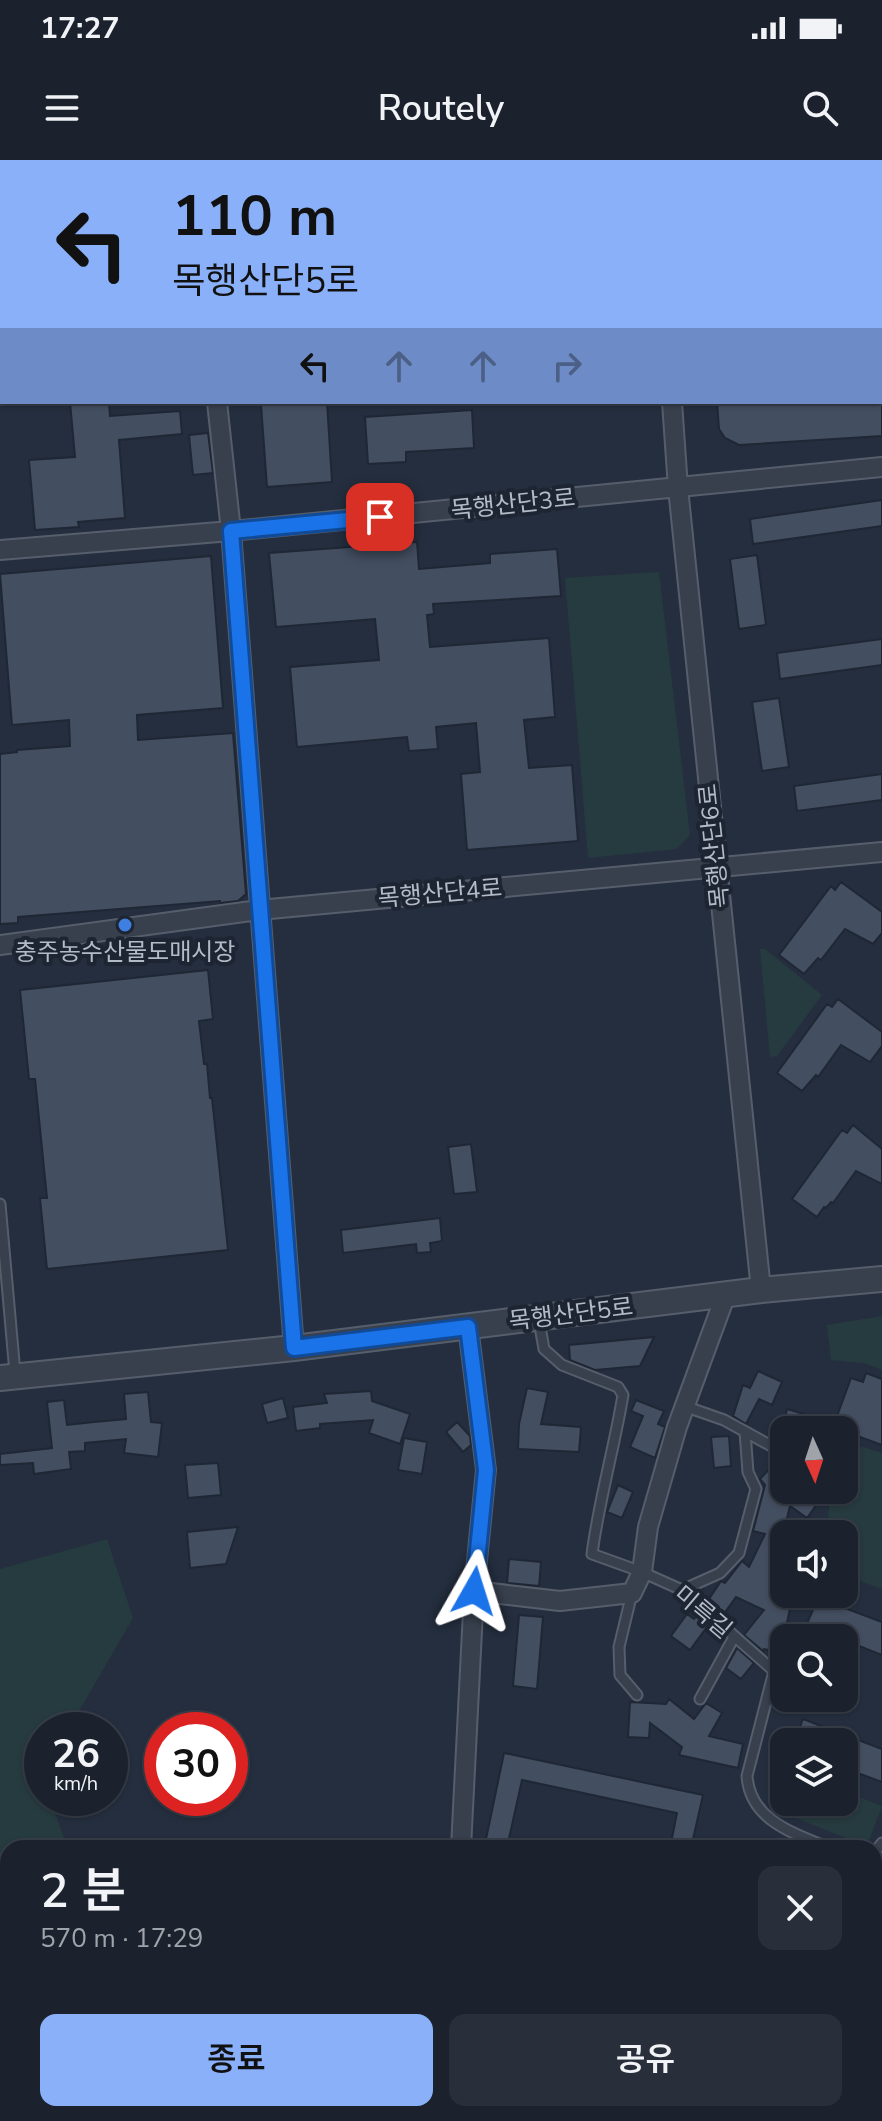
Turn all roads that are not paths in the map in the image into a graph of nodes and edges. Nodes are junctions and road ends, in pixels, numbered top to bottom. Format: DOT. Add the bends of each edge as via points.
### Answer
graph roads {
  1 [pos="217,404"];
  2 [pos="672,404"];
  3 [pos="882,467"];
  4 [pos="678,488"];
  5 [pos="231,531"];
  6 [pos="0,550"];
  7 [pos="882,852"];
  8 [pos="716,868"];
  9 [pos="259,910"];
  10 [pos="0,945"];
  11 [pos="0,1204"];
  12 [pos="882,1279"];
  13 [pos="761,1290"];
  14 [pos="726,1294"];
  15 [pos="538,1318"];
  16 [pos="468,1327"];
  17 [pos="294,1348"];
  18 [pos="8,1377"];
  19 [pos="684,1406"];
  20 [pos="745,1432"];
  21 [pos="770,1445"];
  22 [pos="642,1572"];
  23 [pos="682,1590"];
  24 [pos="474,1591"];
  25 [pos="632,1593"];
  26 [pos="734,1637"];
  27 [pos="637,1695"];
  28 [pos="700,1699"];
  29 [pos="461,1840"];
  30 [pos="810,1840"];
  1 -- 5 [label="street"];
  2 -- 4 [label="street, 목행산단6로"];
  3 -- 4 [label="street, 목행산단3로"];
  4 -- 5 [label="street, 목행산단3로"];
  4 -- 8 [label="street, 목행산단6로"];
  5 -- 6 [label="street, 목행산단3로"];
  5 -- 9 [label="street"];
  7 -- 8 [label="street, 목행산단4로"];
  8 -- 9 [label="street, 목행산단4로"];
  8 -- 13 [label="street, 목행산단6로"];
  9 -- 10 [label="street, 목행산단4로"];
  9 -- 17 [label="street"];
  11 -- 18 [label="lane"];
  12 -- 13 [label="street, 목행산단5로"];
  13 -- 14 [label="street, 목행산단5로"];
  14 -- 15 [label="street, 목행산단5로"];
  14 -- 19 [label="street"];
  15 -- 16 [label="street, 목행산단5로"];
  15 -- 22 [label="lane, 미륵길" via="544,1349 562,1365 618,1387 623,1395 592,1554"];
  16 -- 17 [label="street, 목행산단5로"];
  16 -- 24 [label="street" via="486,1470"];
  17 -- 18 [label="street, 목행산단5로"];
  19 -- 20 [label="lane"];
  19 -- 22 [label="street" via="648,1527"];
  20 -- 21 [label="lane"];
  20 -- 23 [label="lane" via="748,1472 756,1489 739,1553 720,1573"];
  22 -- 23 [label="lane, 미륵길"];
  22 -- 25 [label="street"];
  23 -- 26 [label="lane, 미륵길"];
  24 -- 25 [label="street" via="560,1601"];
  24 -- 29 [label="street"];
  25 -- 27 [label="lane" via="619,1647 620,1675"];
  26 -- 28 [label="lane"];
  26 -- 30 [label="lane, 미륵길" via="774,1671 747,1776 748,1793 787,1830"];
}
